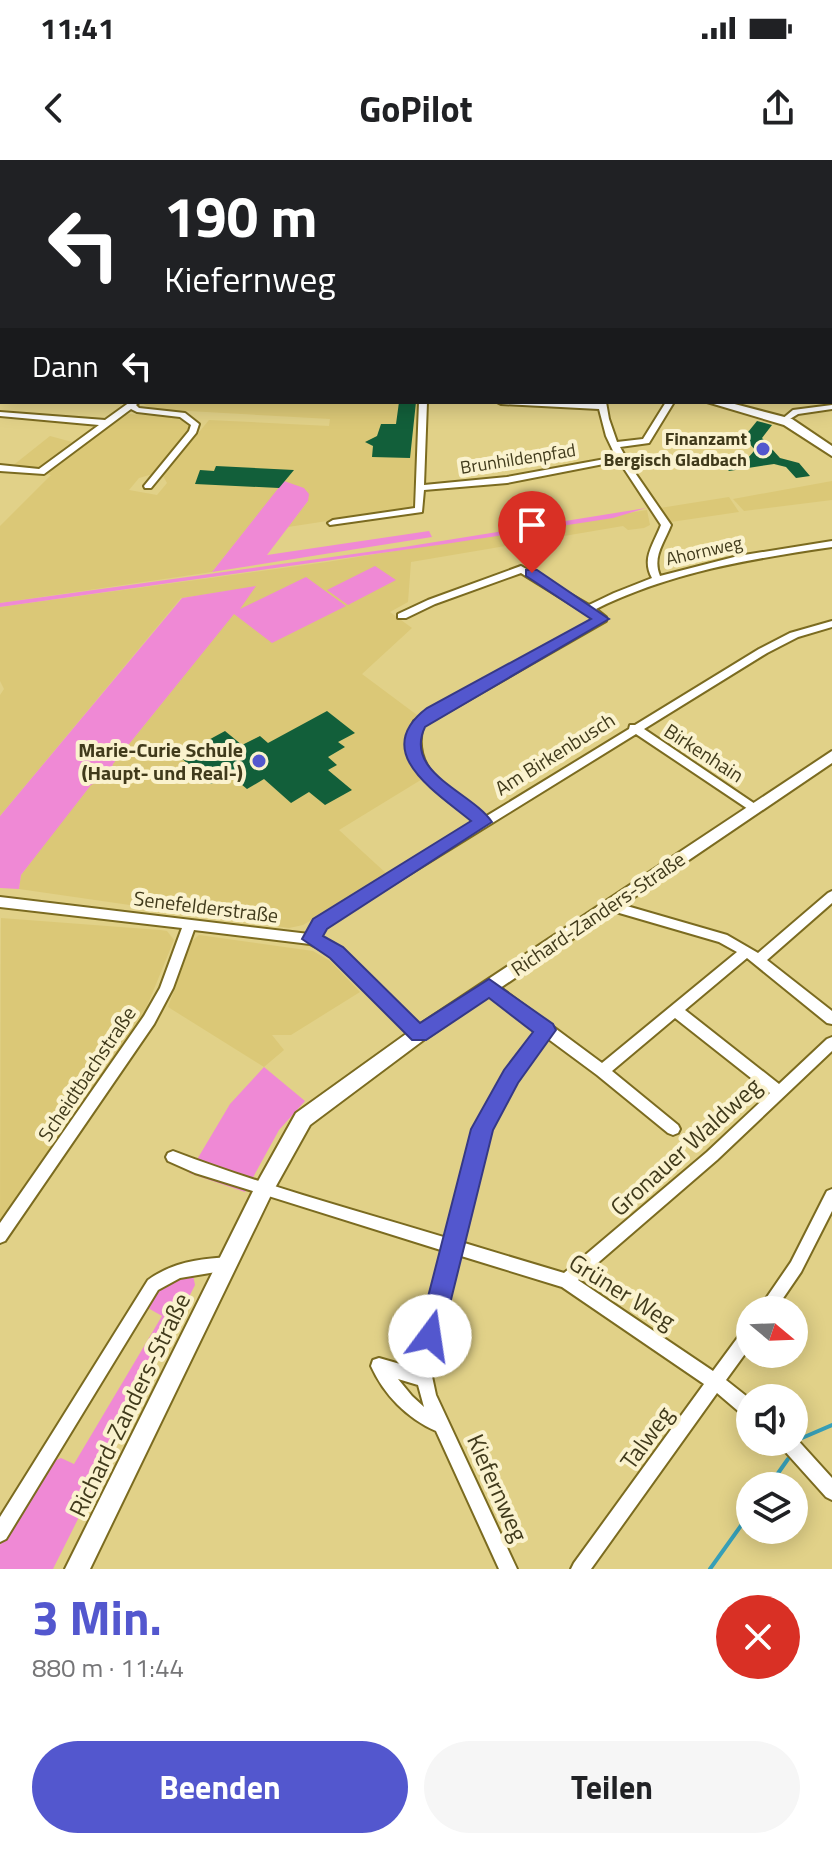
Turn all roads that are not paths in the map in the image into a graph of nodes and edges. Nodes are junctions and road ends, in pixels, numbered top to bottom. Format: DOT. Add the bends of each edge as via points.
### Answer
graph roads {
  1 [pos="133,404"];
  2 [pos="423,404"];
  3 [pos="602,404"];
  4 [pos="669,404"];
  5 [pos="721,404"];
  6 [pos="832,407"];
  7 [pos="2,411"];
  8 [pos="785,420"];
  9 [pos="107,423"];
  10 [pos="614,445"];
  11 [pos="832,452"];
  12 [pos="622,458"];
  13 [pos="0,468"];
  14 [pos="148,486"];
  15 [pos="419,488"];
  16 [pos="333,523"];
  17 [pos="832,544"];
  18 [pos="657,579"];
  19 [pos="589,609"];
  20 [pos="402,616"];
  21 [pos="832,624"];
  22 [pos="634,728"];
  23 [pos="832,756"];
  24 [pos="755,808"];
  25 [pos="484,822"];
  26 [pos="832,896"];
  27 [pos="0,902"];
  28 [pos="613,907"];
  29 [pos="189,925"];
  30 [pos="312,939"];
  31 [pos="753,956"];
  32 [pos="489,987"];
  33 [pos="675,1010"];
  34 [pos="832,1019"];
  35 [pos="545,1030"];
  36 [pos="419,1034"];
  37 [pos="832,1043"];
  38 [pos="602,1071"];
  39 [pos="780,1093"];
  40 [pos="673,1129"];
  41 [pos="173,1157"];
  42 [pos="264,1189"];
  43 [pos="832,1196"];
  44 [pos="0,1236"];
  45 [pos="452,1244"];
  46 [pos="229,1264"];
  47 [pos="566,1281"];
  48 [pos="776,1296"];
  49 [pos="736,1355"];
  50 [pos="425,1379"];
  51 [pos="717,1383"];
  52 [pos="736,1399"];
  53 [pos="443,1426"];
  54 [pos="801,1456"];
  55 [pos="832,1491"];
  56 [pos="0,1533"];
  57 [pos="77,1569"];
  58 [pos="508,1569"];
  59 [pos="580,1569"];
  1 -- 9 [label="street"];
  1 -- 14 [label="street" via="135,410 187,417 195,424"];
  2 -- 15 [label="street"];
  3 -- 10 [label="street"];
  4 -- 10 [label="street" via="646,441"];
  5 -- 8 [label="main road"];
  6 -- 8 [label="street" via="791,413"];
  7 -- 9 [label="street"];
  8 -- 11 [label="main road"];
  9 -- 13 [label="street" via="41,472"];
  10 -- 12 [label="street"];
  12 -- 15 [label="street, Brunhildenpfad" via="507,480"];
  12 -- 18 [label="street" via="666,525 650,559"];
  15 -- 16 [label="street" via="419,510"];
  17 -- 18 [label="street, Ahornweg" via="743,557"];
  18 -- 19 [label="street, Ahornweg"];
  19 -- 20 [label="street" via="521,569 490,584 427,601"];
  19 -- 25 [label="street" via="602,619 418,724 411,745 423,772"];
  21 -- 22 [label="street, Am Birkenbusch" via="773,646"];
  22 -- 24 [label="street, Birkenhain"];
  22 -- 25 [label="street, Am Birkenbusch"];
  23 -- 24 [label="street, Richard-Zanders-Straße"];
  24 -- 28 [label="street, Richard-Zanders-Straße"];
  25 -- 30 [label="street, Am Birkenbusch" via="320,924"];
  26 -- 31 [label="street"];
  27 -- 29 [label="street, Senefelderstraße"];
  28 -- 31 [label="street" via="695,928"];
  28 -- 32 [label="street, Richard-Zanders-Straße"];
  29 -- 30 [label="street, Senefelderstraße"];
  29 -- 44 [label="street, Scheidtbachstraße" via="149,1020"];
  30 -- 36 [label="street, Senefelderstraße" via="336,952"];
  31 -- 33 [label="street"];
  31 -- 34 [label="street"];
  32 -- 35 [label="street"];
  32 -- 36 [label="street, Richard-Zanders-Straße"];
  33 -- 38 [label="street"];
  33 -- 39 [label="street"];
  35 -- 38 [label="street"];
  35 -- 45 [label="street, Kiefernweg" via="482,1129"];
  36 -- 42 [label="street, Richard-Zanders-Straße" via="303,1119"];
  37 -- 39 [label="street, Gronauer Waldweg"];
  38 -- 40 [label="street"];
  39 -- 47 [label="street, Gronauer Waldweg"];
  41 -- 42 [label="street"];
  42 -- 45 [label="street, Grüner Weg"];
  42 -- 46 [label="street, Richard-Zanders-Straße"];
  43 -- 48 [label="street"];
  45 -- 47 [label="street, Grüner Weg"];
  45 -- 50 [label="street, Kiefernweg" via="422,1367"];
  46 -- 56 [label="street, Richard-Zanders-Straße" via="188,1267 153,1285"];
  46 -- 57 [label="street, Richard-Zanders-Straße"];
  47 -- 51 [label="street, Grüner Weg"];
  49 -- 51 [label="street, Talweg"];
  50 -- 53 [label="street, Kiefernweg"];
  50 -- 53 [label="street, Kiefernweg" via="379,1366 398,1397 424,1419"];
  51 -- 52 [label="street, Grüner Weg"];
  51 -- 59 [label="street, Talweg"];
  53 -- 58 [label="street, Kiefernweg"];
  54 -- 55 [label="street"];
}
